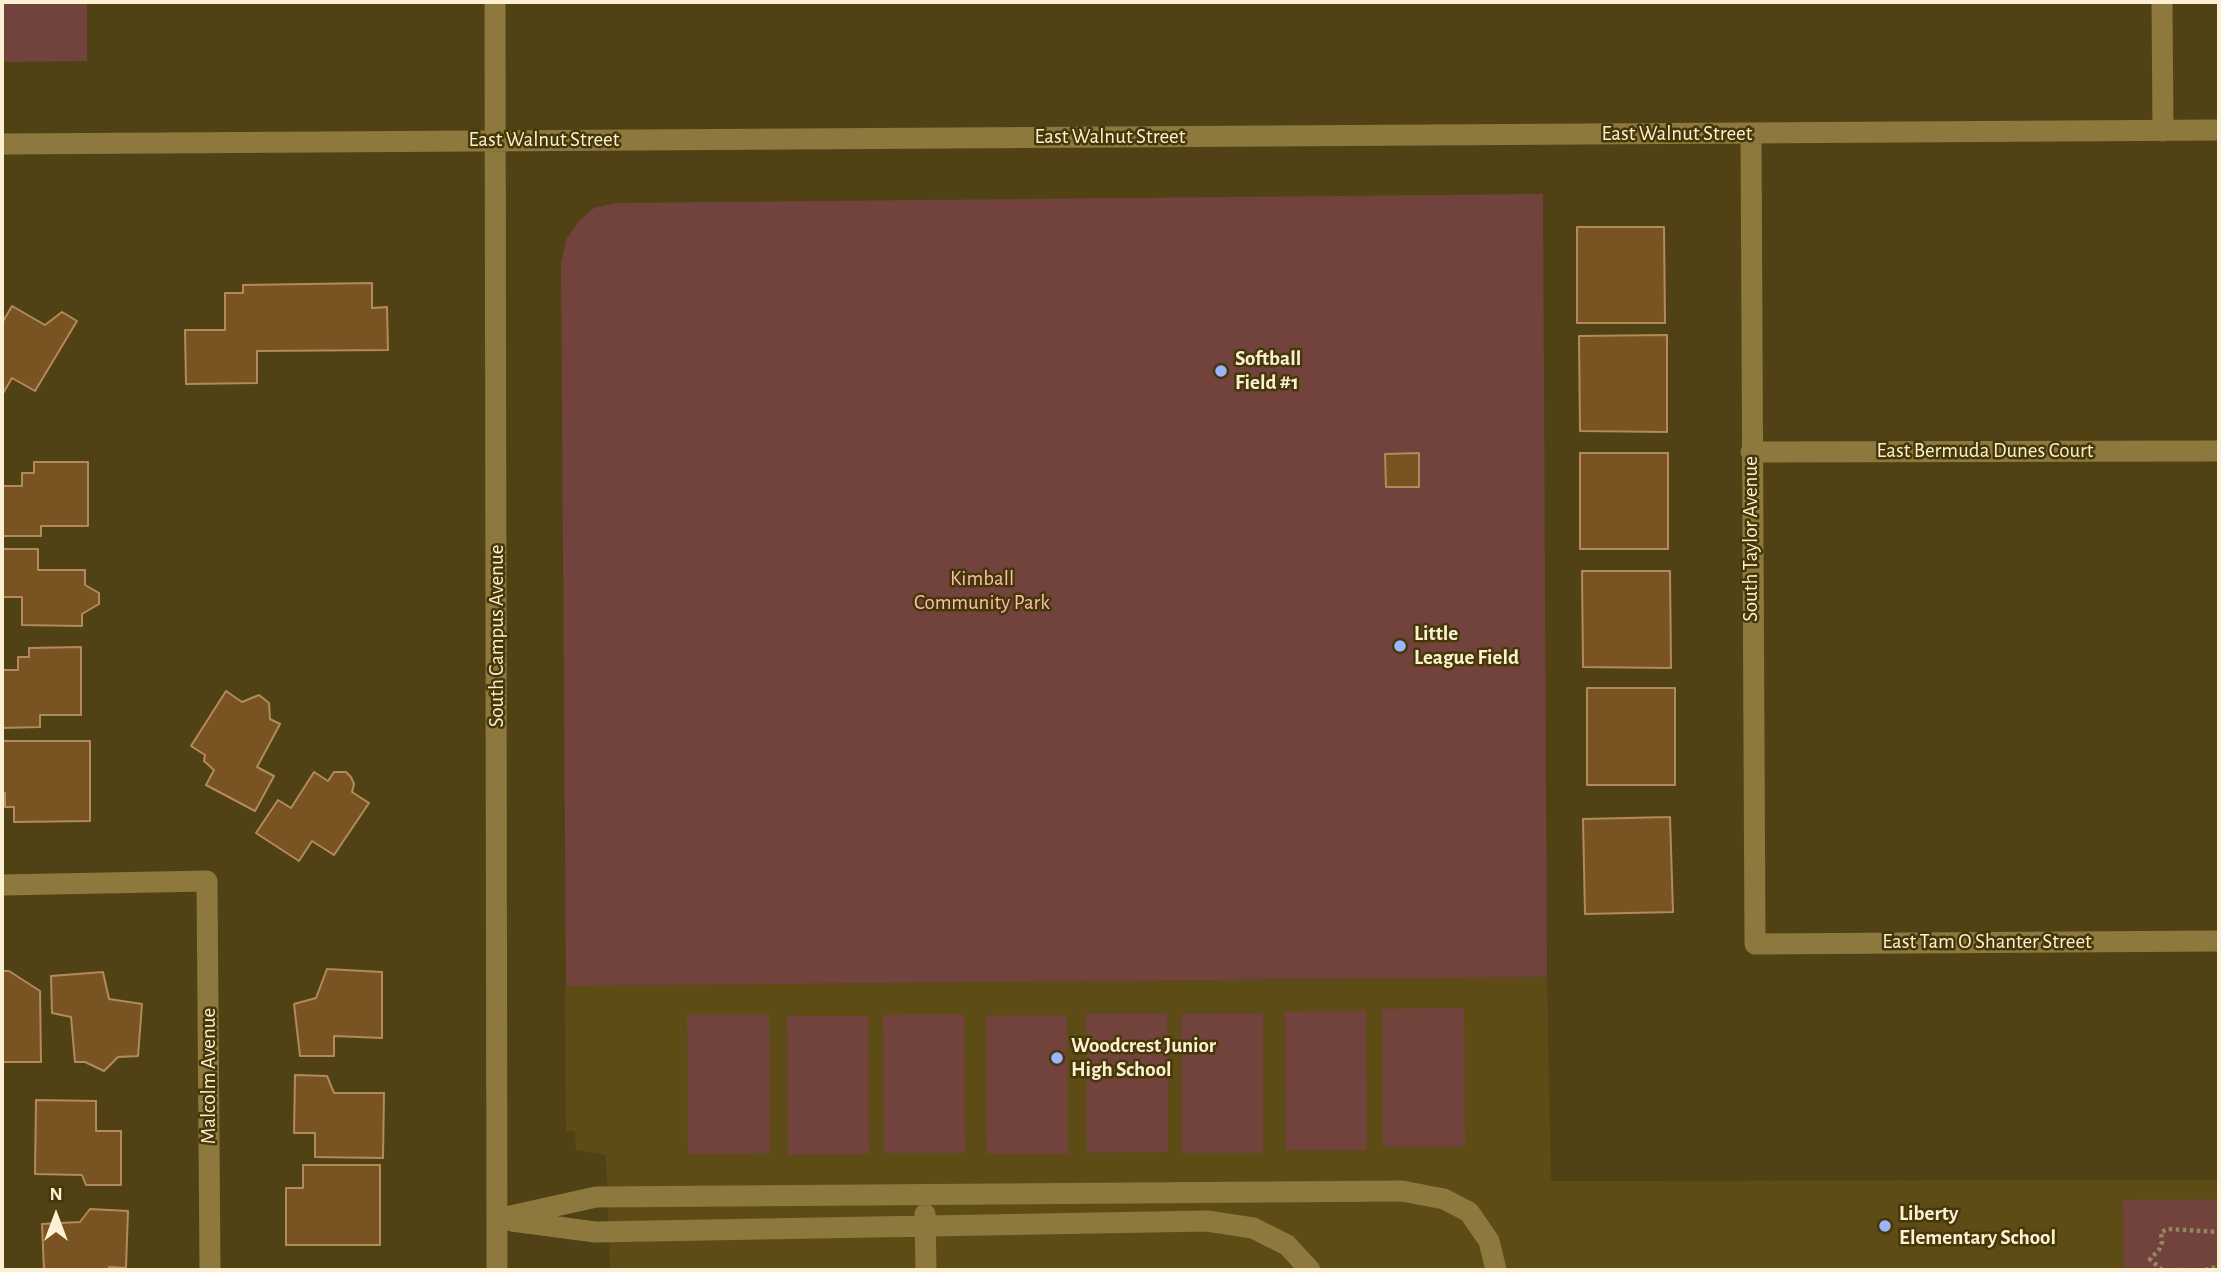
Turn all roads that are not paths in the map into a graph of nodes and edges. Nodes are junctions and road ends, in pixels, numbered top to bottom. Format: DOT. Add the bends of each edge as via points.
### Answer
graph roads {
  1 [pos="495,2"];
  2 [pos="2162,2"];
  3 [pos="2163,131"];
  4 [pos="2219,131"];
  5 [pos="1751,133"];
  6 [pos="497,140"];
  7 [pos="2,144"];
  8 [pos="2219,451"];
  9 [pos="1751,452"];
  10 [pos="2,885"];
  11 [pos="2219,941"];
  12 [pos="1755,944"];
  13 [pos="924,1194"];
  14 [pos="496,1219"];
  15 [pos="925,1226"];
  16 [pos="210,1270"];
  17 [pos="497,1270"];
  18 [pos="926,1270"];
  19 [pos="1310,1270"];
  20 [pos="1496,1270"];
  1 -- 6 [label="street, South Campus Avenue"];
  2 -- 3 [label="street"];
  3 -- 4 [label="street, East Walnut Street"];
  3 -- 5 [label="street, East Walnut Street"];
  5 -- 6 [label="street, East Walnut Street"];
  5 -- 9 [label="street, South Taylor Avenue"];
  6 -- 7 [label="street, East Walnut Street"];
  6 -- 14 [label="street, South Campus Avenue"];
  8 -- 9 [label="street, East Bermuda Dunes Court"];
  9 -- 12 [label="street, South Taylor Avenue"];
  10 -- 16 [label="street, Malcolm Avenue" via="207,881"];
  11 -- 12 [label="street, East Tam O Shanter Street"];
  13 -- 14 [label="street" via="596,1197"];
  13 -- 15 [label="street"];
  13 -- 20 [label="street" via="1402,1191 1444,1199 1469,1212 1489,1241"];
  14 -- 15 [label="street" via="595,1232"];
  14 -- 17 [label="street, South Campus Avenue"];
  15 -- 18 [label="street"];
  15 -- 19 [label="street" via="1207,1221 1253,1228 1287,1245"];
}
